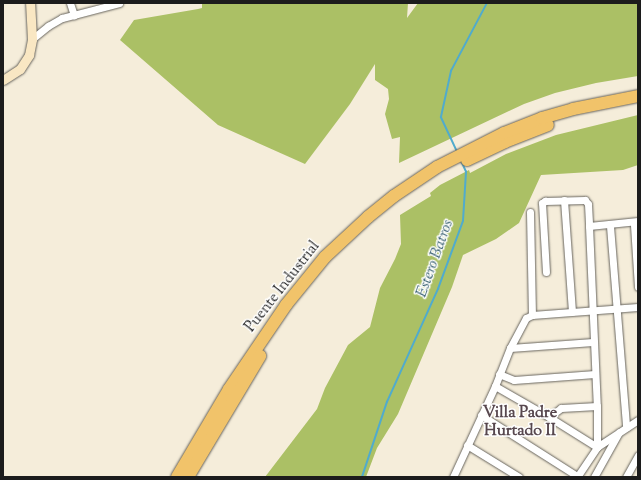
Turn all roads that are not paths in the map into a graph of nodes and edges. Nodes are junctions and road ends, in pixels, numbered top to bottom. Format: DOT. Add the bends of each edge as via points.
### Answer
graph roads {
  1 [pos="25,3"];
  2 [pos="30,3"];
  3 [pos="70,3"];
  4 [pos="119,3"];
  5 [pos="106,5"];
  6 [pos="74,15"];
  7 [pos="32,39"];
  8 [pos="3,80"];
  9 [pos="638,96"];
  10 [pos="638,103"];
  11 [pos="564,200"];
  12 [pos="530,212"];
  13 [pos="636,223"];
  14 [pos="589,226"];
  15 [pos="610,226"];
  16 [pos="343,245"];
  17 [pos="546,272"];
  18 [pos="638,286"];
  19 [pos="638,307"];
  20 [pos="616,308"];
  21 [pos="592,310"];
  22 [pos="572,312"];
  23 [pos="529,317"];
  24 [pos="593,342"];
  25 [pos="510,348"];
  26 [pos="499,374"];
  27 [pos="595,374"];
  28 [pos="495,386"];
  29 [pos="597,406"];
  30 [pos="481,415"];
  31 [pos="549,417"];
  32 [pos="638,420"];
  33 [pos="626,427"];
  34 [pos="619,432"];
  35 [pos="467,445"];
  36 [pos="597,447"];
  37 [pos="638,455"];
  38 [pos="177,477"];
  39 [pos="188,477"];
  40 [pos="454,477"];
  41 [pos="519,477"];
  42 [pos="577,477"];
  43 [pos="594,477"];
  44 [pos="626,477"];
  1 -- 7 [label="street"];
  2 -- 7 [label="street"];
  3 -- 6 [label="street"];
  4 -- 5 [label="street"];
  5 -- 6 [label="street"];
  6 -- 7 [label="street" via="52,23"];
  7 -- 8 [label="street" via="29,56 20,69"];
  9 -- 16 [label="highway, Puente Industrial" via="558,113 484,142 411,184 368,217"];
  10 -- 16 [label="highway, Puente Industrial" via="557,122 468,159 408,195"];
  11 -- 14 [label="street" via="587,201"];
  11 -- 17 [label="street" via="544,201 542,204"];
  11 -- 22 [label="street"];
  12 -- 23 [label="street"];
  13 -- 14 [label="street"];
  13 -- 18 [label="street"];
  14 -- 21 [label="street"];
  15 -- 20 [label="street"];
  16 -- 38 [label="highway, Puente Industrial" via="312,272 273,322 229,389"];
  16 -- 39 [label="highway, Puente Industrial" via="278,329"];
  19 -- 20 [label="street"];
  20 -- 21 [label="street"];
  20 -- 33 [label="street"];
  21 -- 22 [label="street"];
  21 -- 24 [label="street"];
  22 -- 23 [label="street"];
  23 -- 25 [label="street"];
  24 -- 25 [label="street"];
  24 -- 27 [label="street"];
  25 -- 26 [label="street"];
  26 -- 27 [label="street" via="514,380"];
  26 -- 28 [label="street"];
  27 -- 29 [label="street"];
  28 -- 30 [label="street"];
  28 -- 31 [label="street"];
  29 -- 31 [label="street" via="561,408"];
  29 -- 36 [label="street"];
  30 -- 35 [label="street"];
  30 -- 42 [label="street"];
  31 -- 36 [label="street"];
  32 -- 33 [label="street"];
  33 -- 34 [label="street"];
  34 -- 36 [label="street"];
  34 -- 43 [label="street"];
  35 -- 40 [label="street"];
  35 -- 41 [label="street"];
  36 -- 42 [label="street"];
  37 -- 44 [label="street"];
}
